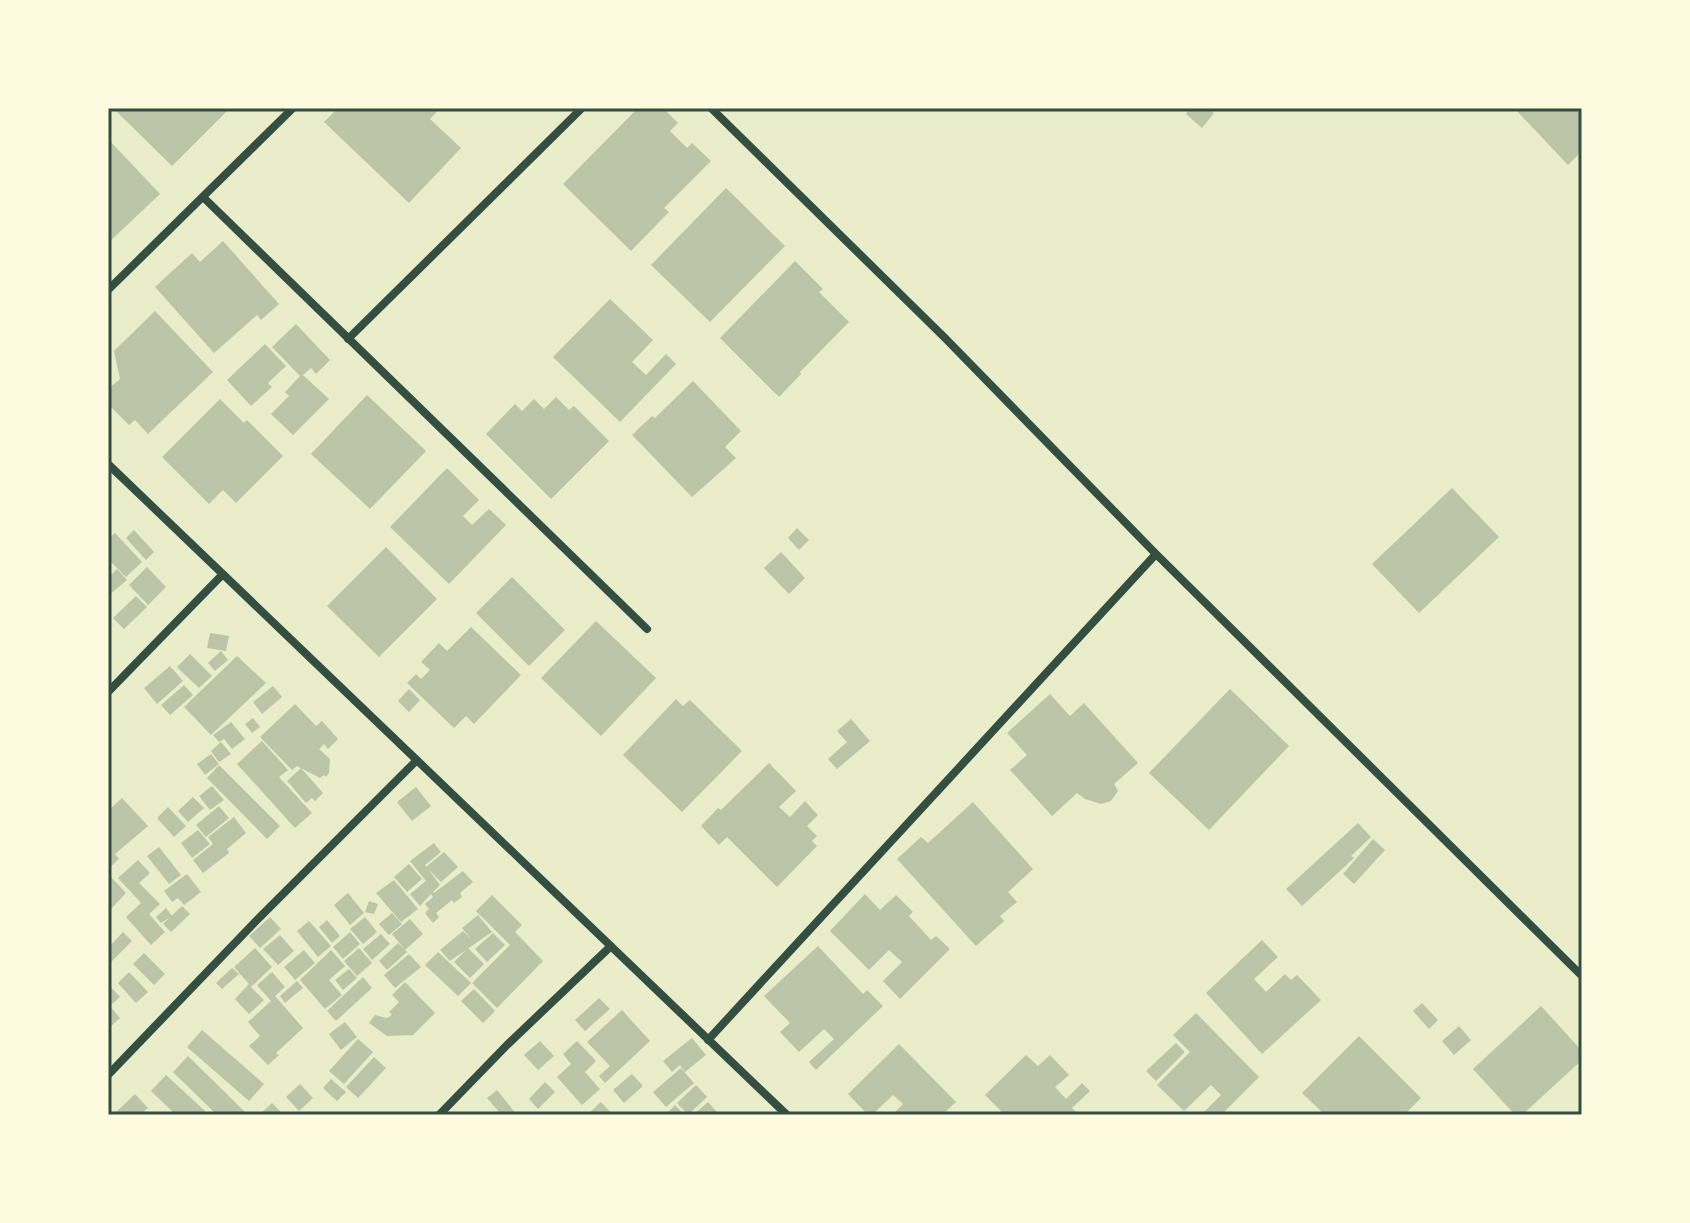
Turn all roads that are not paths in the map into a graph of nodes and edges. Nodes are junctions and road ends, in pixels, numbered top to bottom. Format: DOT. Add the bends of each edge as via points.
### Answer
graph roads {
  1 [pos="293,108"];
  2 [pos="582,108"];
  3 [pos="711,108"];
  4 [pos="203,197"];
  5 [pos="108,290"];
  6 [pos="348,339"];
  7 [pos="108,464"];
  8 [pos="1156,554"];
  9 [pos="223,574"];
  10 [pos="647,629"];
  11 [pos="108,692"];
  12 [pos="417,760"];
  13 [pos="611,946"];
  14 [pos="1582,976"];
  15 [pos="708,1040"];
  16 [pos="108,1075"];
  17 [pos="439,1115"];
  18 [pos="787,1115"];
  1 -- 4 [label="street"];
  2 -- 6 [label="street"];
  3 -- 8 [label="street"];
  4 -- 5 [label="street"];
  4 -- 6 [label="street"];
  6 -- 10 [label="street"];
  7 -- 9 [label="street"];
  8 -- 14 [label="street"];
  8 -- 15 [label="street"];
  9 -- 11 [label="street"];
  9 -- 12 [label="street"];
  12 -- 13 [label="street"];
  12 -- 16 [label="street"];
  13 -- 15 [label="street"];
  13 -- 17 [label="street"];
  15 -- 18 [label="street"];
}
